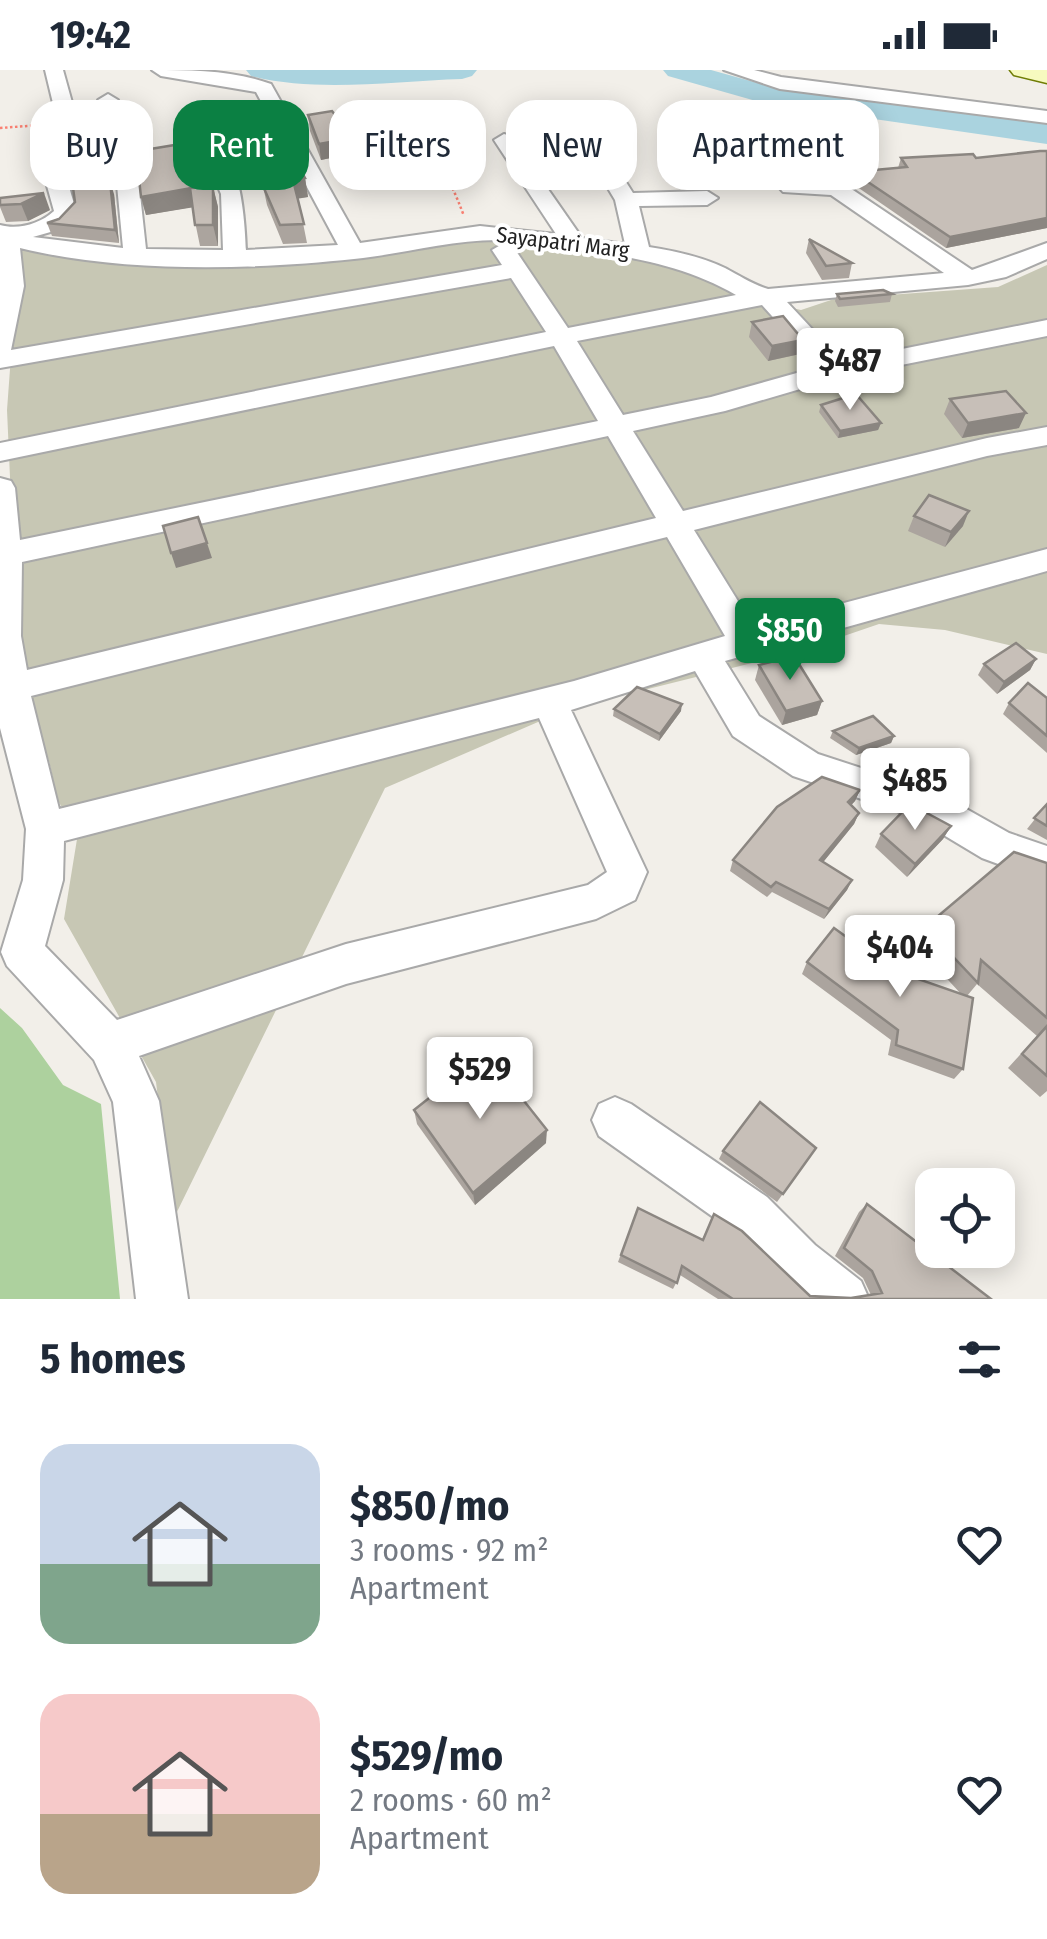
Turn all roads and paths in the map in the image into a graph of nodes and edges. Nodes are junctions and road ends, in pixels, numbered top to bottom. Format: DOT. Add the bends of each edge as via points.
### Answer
graph roads {
  1 [pos="54,70"];
  2 [pos="161,70"];
  3 [pos="732,70"];
  4 [pos="1023,70"];
  5 [pos="1047,75"];
  6 [pos="62,100"];
  7 [pos="1047,116"];
  8 [pos="30,126"];
  9 [pos="0,128"];
  10 [pos="504,140"];
  11 [pos="58,190"];
  12 [pos="129,190"];
  13 [pos="230,190"];
  14 [pos="452,190"];
  15 [pos="620,190"];
  16 [pos="837,190"];
  17 [pos="708,198"];
  18 [pos="626,200"];
  19 [pos="472,232"];
  20 [pos="3,234"];
  21 [pos="575,246"];
  22 [pos="1047,250"];
  23 [pos="638,251"];
  24 [pos="353,252"];
  25 [pos="135,254"];
  26 [pos="234,257"];
  27 [pos="516,270"];
  28 [pos="968,278"];
  29 [pos="6,288"];
  30 [pos="768,296"];
  31 [pos="1047,328"];
  32 [pos="560,334"];
  33 [pos="0,347"];
  34 [pos="0,360"];
  35 [pos="836,370"];
  36 [pos="612,424"];
  37 [pos="1047,436"];
  38 [pos="0,452"];
  39 [pos="0,488"];
  40 [pos="677,524"];
  41 [pos="5,554"];
  42 [pos="1047,560"];
  43 [pos="2,638"];
  44 [pos="746,642"];
  45 [pos="704,657"];
  46 [pos="13,687"];
  47 [pos="549,701"];
  48 [pos="45,829"];
  49 [pos="1047,864"];
  50 [pos="11,945"];
  51 [pos="110,1044"];
  52 [pos="615,1120"];
  53 [pos="162,1299"];
  54 [pos="843,1299"];
  1 -- 6 [label="street"];
  2 -- 24 [label="street" via="264,88"];
  3 -- 7 [label="street"];
  4 -- 5 [label="street"];
  8 -- 9 [label="path"];
  10 -- 21 [label="street"];
  11 -- 20 [label="street" via="66,212 53,224"];
  12 -- 25 [label="street"];
  13 -- 26 [label="street"];
  14 -- 19 [label="path"];
  15 -- 18 [label="street"];
  16 -- 28 [label="street"];
  17 -- 18 [label="street"];
  18 -- 23 [label="street"];
  19 -- 21 [label="street, Sayapatri Marg"];
  19 -- 24 [label="street, Sayapatri Marg"];
  19 -- 27 [label="street" via="504,250"];
  20 -- 25 [label="street, Sayapatri Marg"];
  20 -- 29 [label="street"];
  21 -- 23 [label="street, Sayapatri Marg"];
  22 -- 28 [label="street, Sayapatri Marg"];
  23 -- 30 [label="street, Sayapatri Marg"];
  24 -- 26 [label="street, Sayapatri Marg"];
  25 -- 26 [label="street, Sayapatri Marg"];
  27 -- 32 [label="street"];
  27 -- 34 [label="street"];
  28 -- 30 [label="street, Sayapatri Marg"];
  29 -- 33 [label="street"];
  30 -- 32 [label="street"];
  30 -- 35 [label="street"];
  31 -- 35 [label="street"];
  32 -- 36 [label="street"];
  32 -- 38 [label="street"];
  35 -- 36 [label="street" via="715,405"];
  36 -- 40 [label="street"];
  36 -- 41 [label="street"];
  37 -- 40 [label="street"];
  39 -- 41 [label="street"];
  40 -- 44 [label="street"];
  40 -- 46 [label="street"];
  41 -- 43 [label="street"];
  42 -- 44 [label="street"];
  43 -- 46 [label="street"];
  44 -- 45 [label="street"];
  45 -- 47 [label="street"];
  45 -- 49 [label="street" via="746,726 806,765 924,804 996,846"];
  46 -- 48 [label="street"];
  47 -- 48 [label="street"];
  47 -- 51 [label="street" via="627,872 621,887 596,901 346,964"];
  48 -- 50 [label="street" via="43,880"];
  50 -- 51 [label="street"];
  51 -- 53 [label="street" via="136,1101"];
  52 -- 54 [label="street" via="750,1214"];
}
